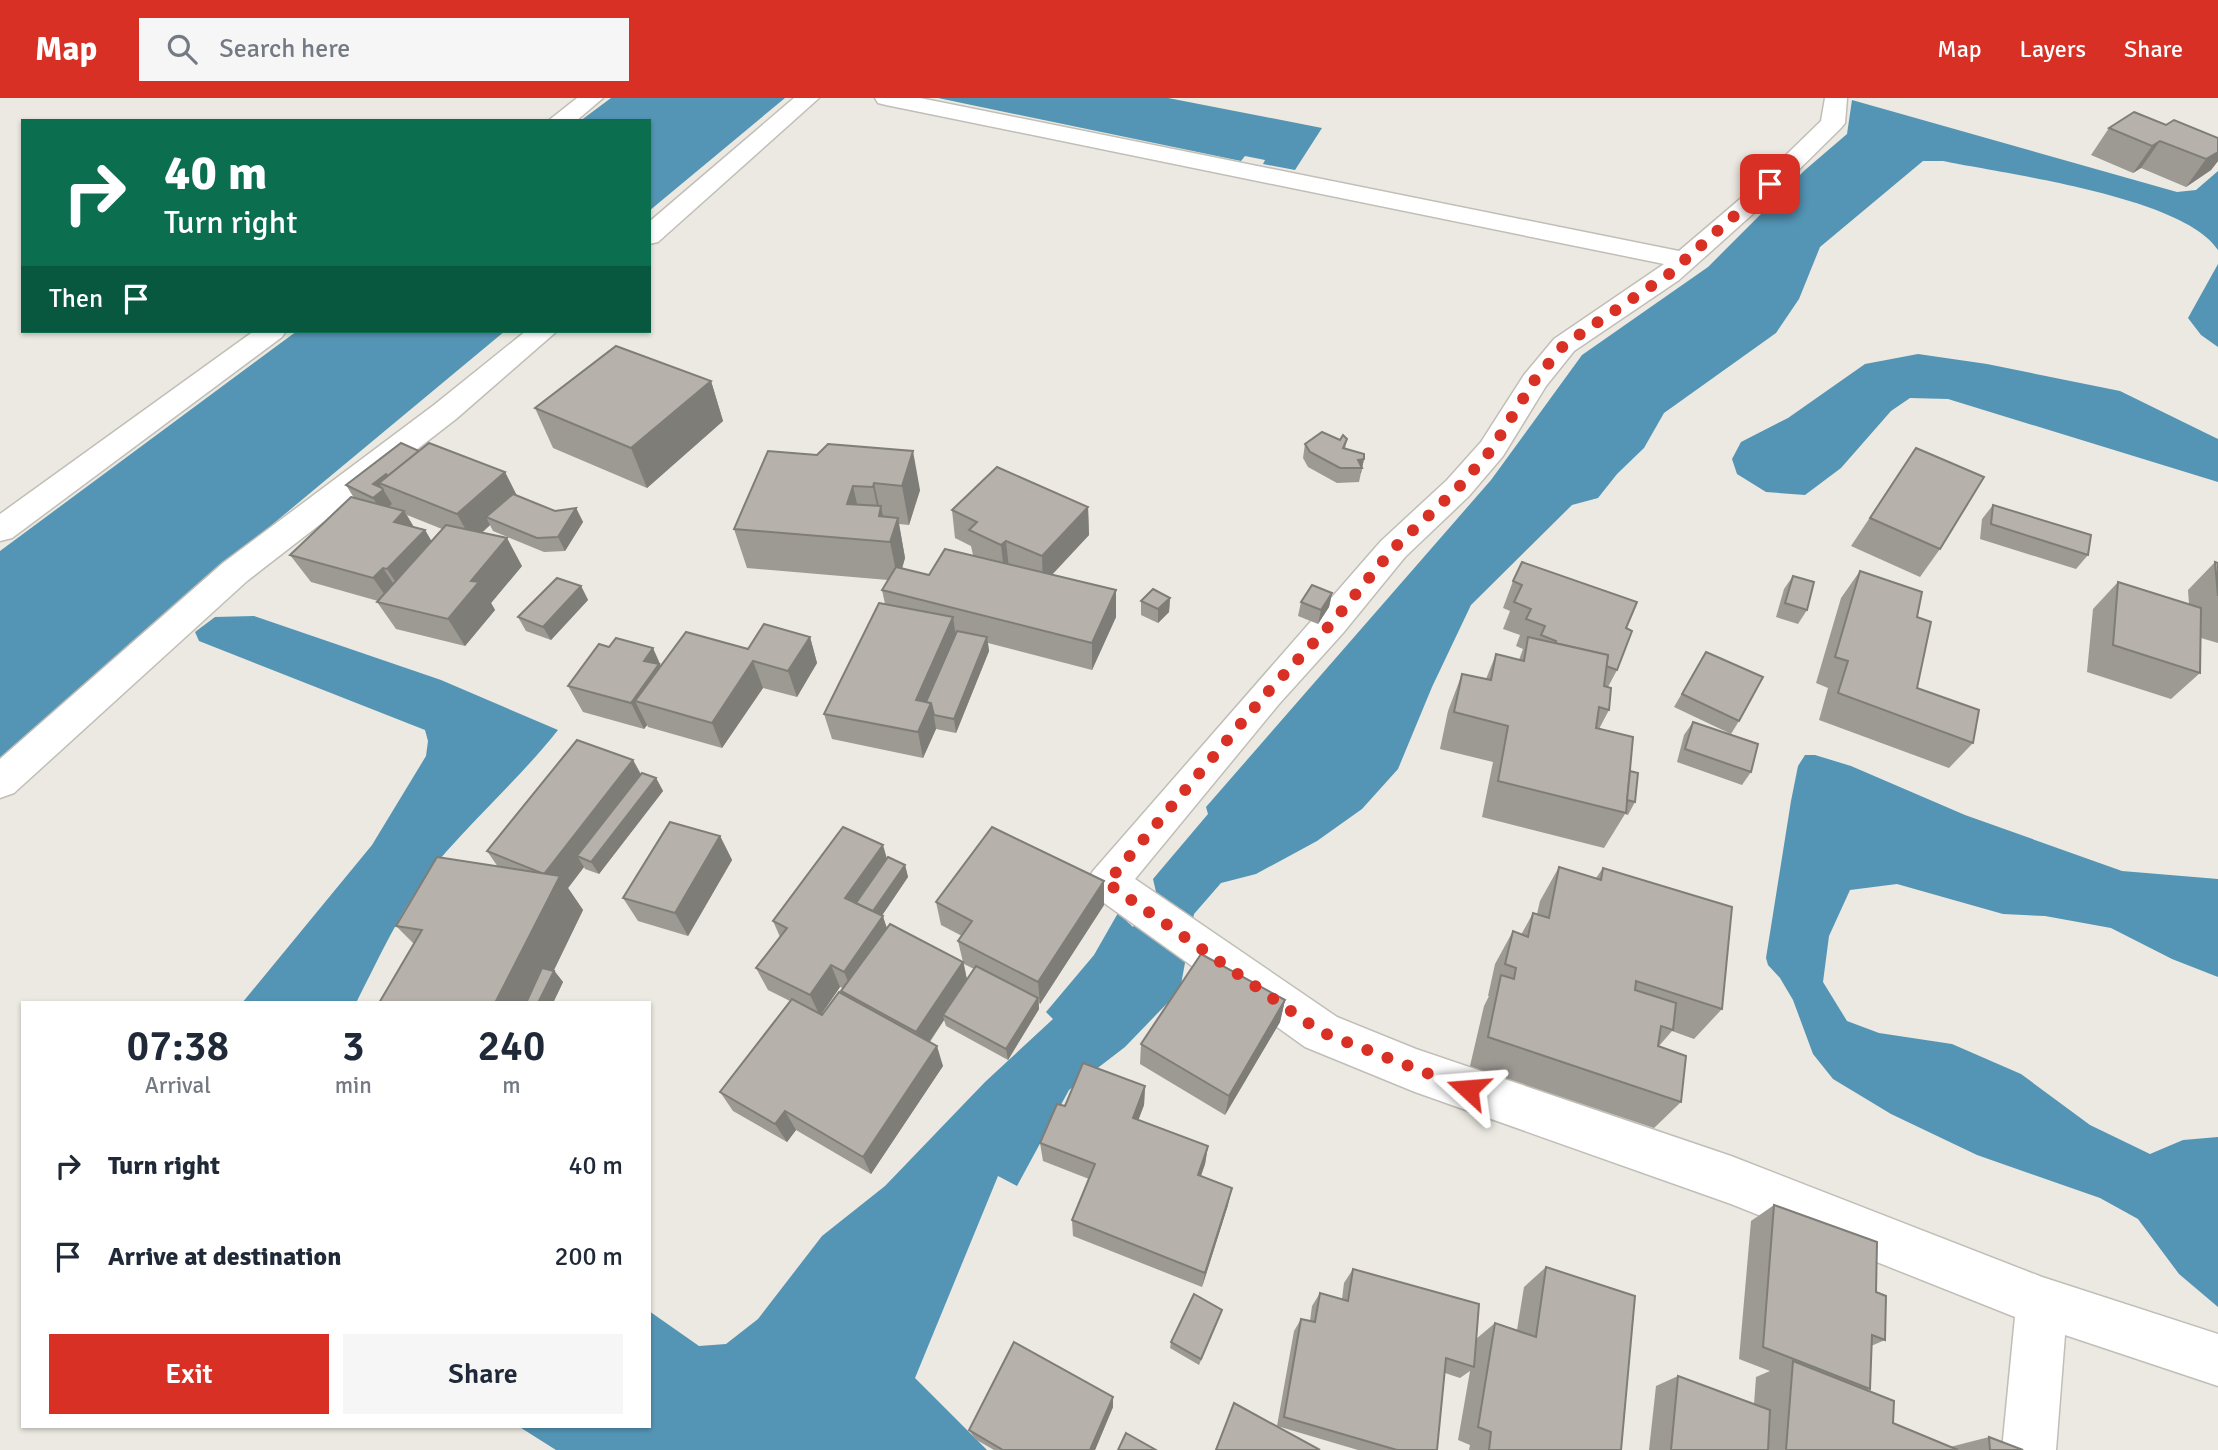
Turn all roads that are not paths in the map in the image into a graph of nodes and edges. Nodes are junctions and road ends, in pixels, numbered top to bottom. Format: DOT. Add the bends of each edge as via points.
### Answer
graph roads {
  1 [pos="592,98"];
  2 [pos="808,98"];
  3 [pos="886,98"];
  4 [pos="1836,98"];
  5 [pos="563,119"];
  6 [pos="651,234"];
  7 [pos="1683,260"];
  8 [pos="269,333"];
  9 [pos="541,333"];
  10 [pos="0,530"];
  11 [pos="0,782"];
  12 [pos="2042,1301"];
  13 [pos="2218,1360"];
  14 [pos="2029,1450"];
  1 -- 5 [label="street"];
  2 -- 6 [label="street"];
  3 -- 7 [label="street"];
  4 -- 7 [label="street" via="1833,124 1755,200"];
  7 -- 12 [label="street" via="1564,345 1534,381 1492,449 1393,549 1107,883 1321,1032 1415,1070 1731,1180"];
  8 -- 10 [label="street"];
  9 -- 11 [label="street" via="235,572"];
  12 -- 13 [label="street"];
  12 -- 14 [label="street"];
}
